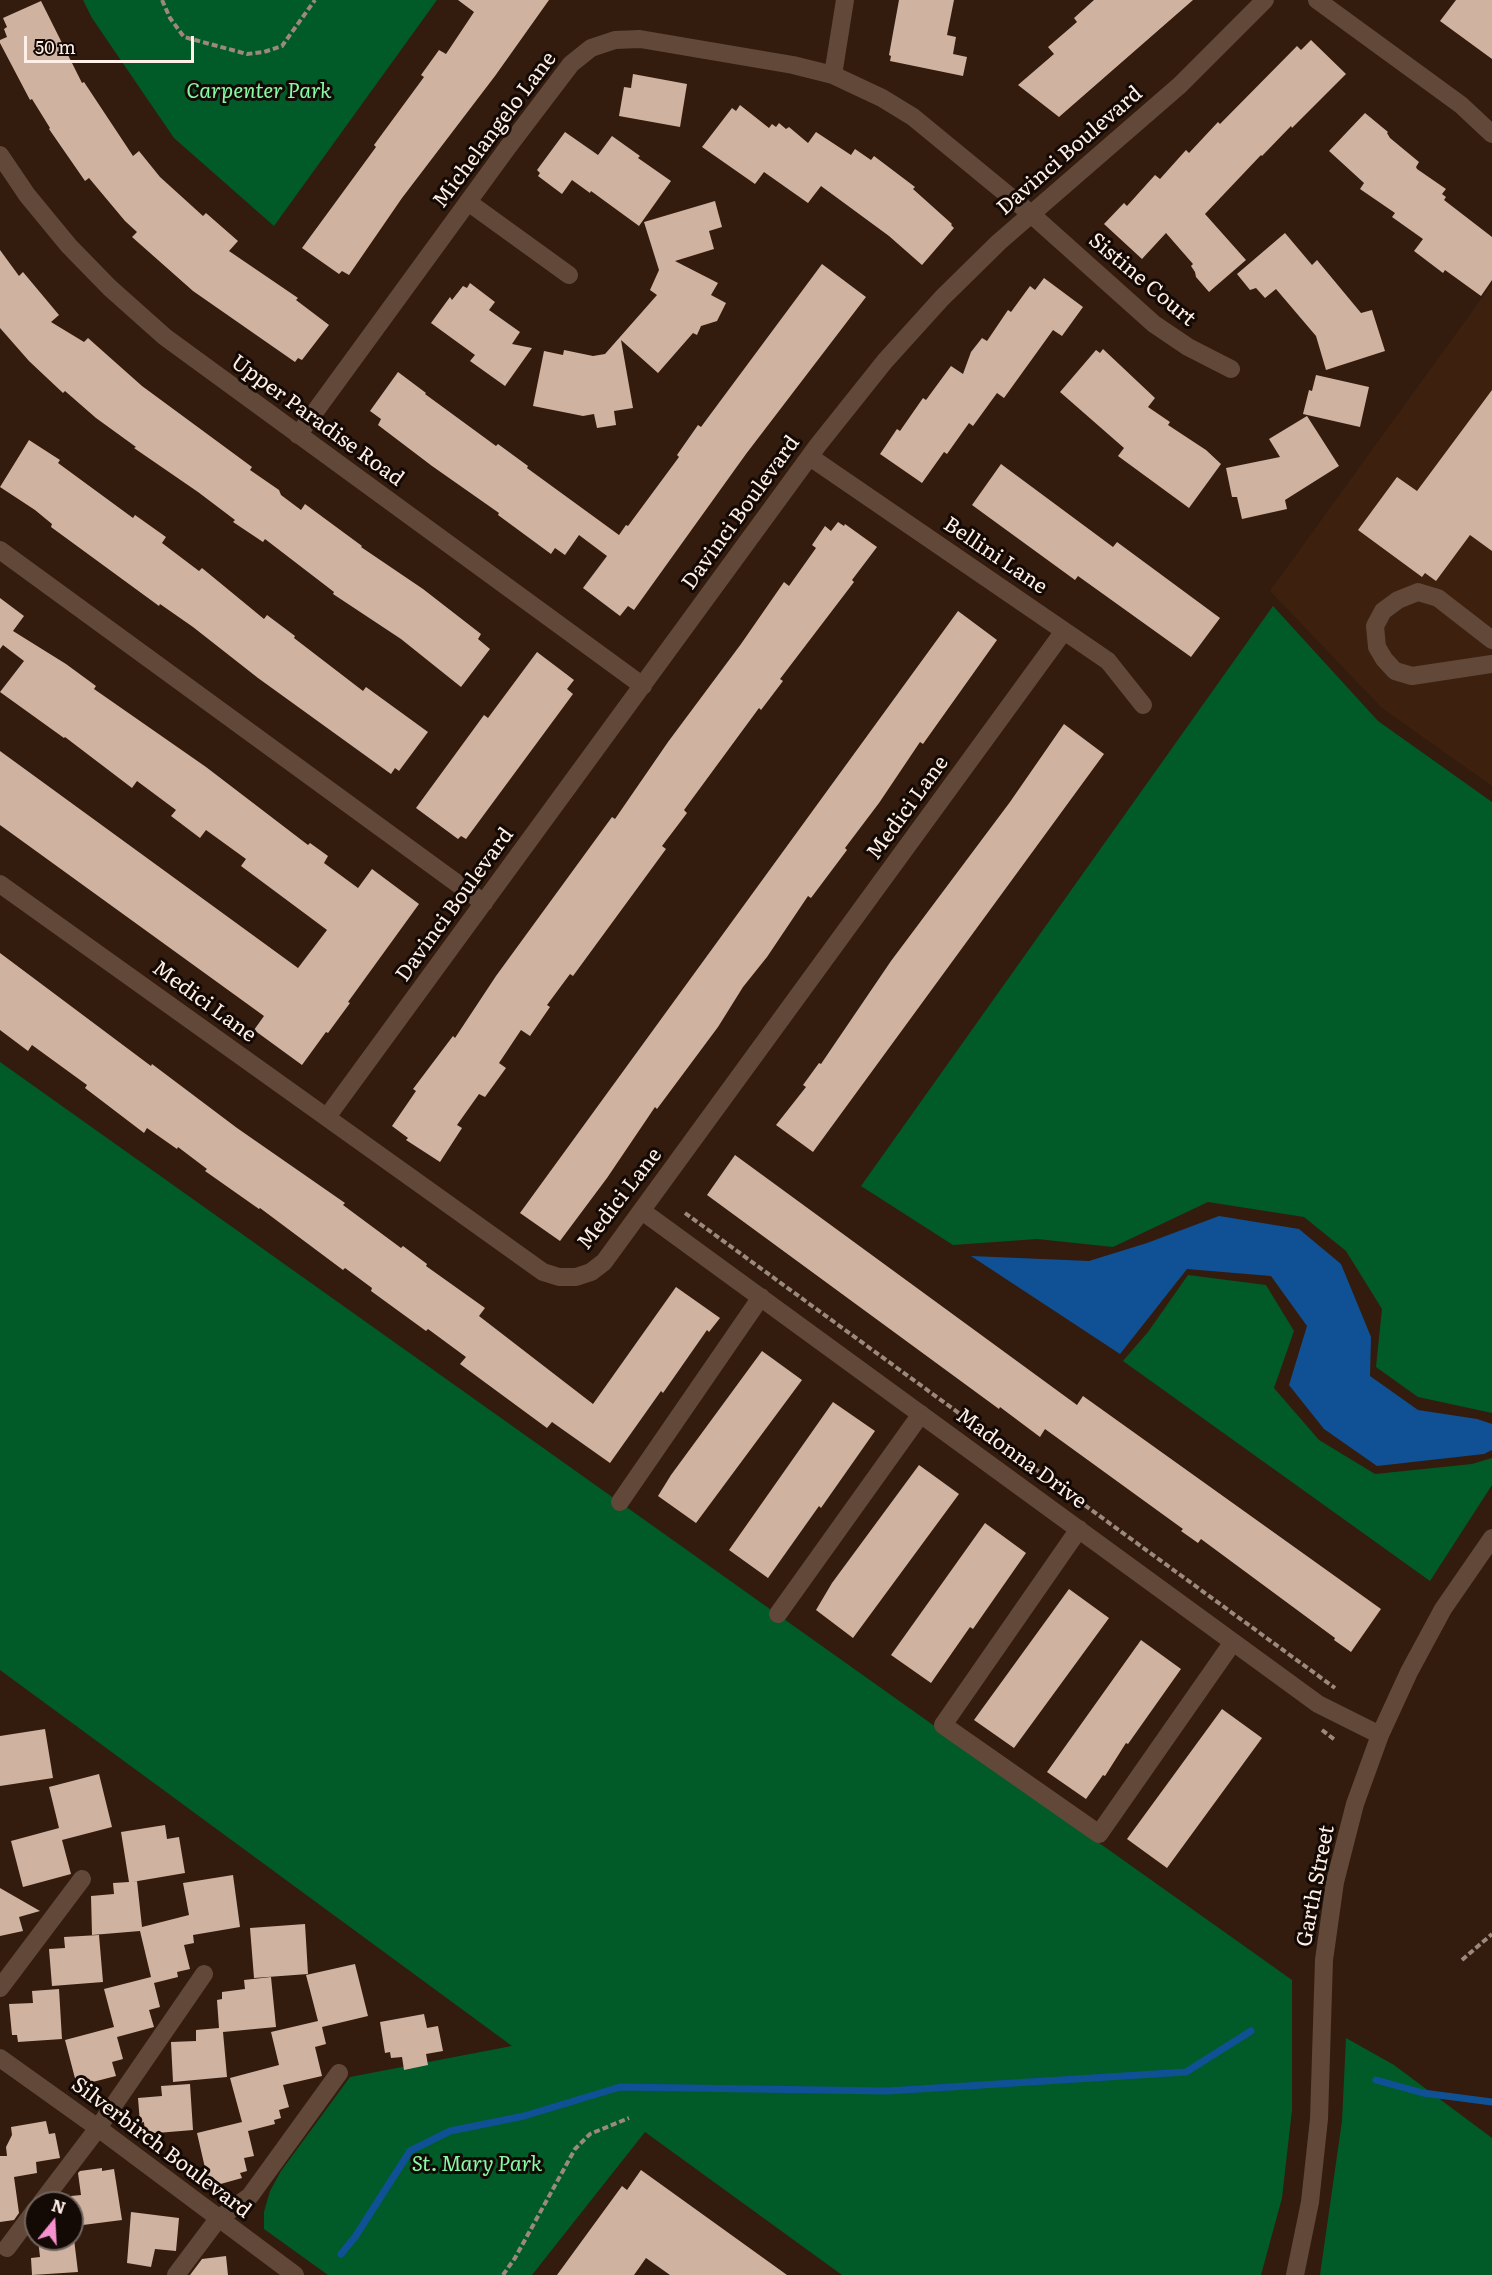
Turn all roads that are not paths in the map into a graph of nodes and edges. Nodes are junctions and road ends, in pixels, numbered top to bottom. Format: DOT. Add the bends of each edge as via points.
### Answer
graph roads {
  1 [pos="845,0"];
  2 [pos="1265,0"];
  3 [pos="1317,0"];
  4 [pos="833,75"];
  5 [pos="1492,134"];
  6 [pos="0,154"];
  7 [pos="468,202"];
  8 [pos="1031,214"];
  9 [pos="569,275"];
  10 [pos="1231,369"];
  11 [pos="298,435"];
  12 [pos="810,457"];
  13 [pos="0,550"];
  14 [pos="1064,631"];
  15 [pos="1492,640"];
  16 [pos="1492,664"];
  17 [pos="643,686"];
  18 [pos="1143,705"];
  19 [pos="0,884"];
  20 [pos="484,903"];
  21 [pos="327,1118"];
  22 [pos="642,1211"];
  23 [pos="761,1298"];
  24 [pos="921,1414"];
  25 [pos="620,1502"];
  26 [pos="1079,1529"];
  27 [pos="1492,1538"];
  28 [pos="778,1614"];
  29 [pos="1233,1642"];
  30 [pos="1380,1735"];
  31 [pos="82,1879"];
  32 [pos="204,1974"];
  33 [pos="0,1988"];
  34 [pos="0,2058"];
  35 [pos="339,2073"];
  36 [pos="98,2128"];
  37 [pos="50,2191"];
  38 [pos="218,2219"];
  39 [pos="24,2226"];
  40 [pos="7,2248"];
  41 [pos="176,2275"];
  42 [pos="295,2275"];
  43 [pos="1295,2275"];
  1 -- 4 [label="street"];
  2 -- 8 [label="street, Davinci Boulevard" via="1180,85"];
  3 -- 5 [label="street" via="1461,105"];
  4 -- 7 [label="street, Michelangelo Lane" via="640,39 615,40 591,48 571,64"];
  4 -- 8 [label="street, Michelangelo Lane" via="913,117"];
  6 -- 11 [label="street, Upper Paradise Road" via="40,211 110,288 165,337"];
  7 -- 9 [label="street"];
  7 -- 11 [label="street, Michelangelo Lane"];
  8 -- 10 [label="street, Sistine Court" via="1154,324"];
  8 -- 12 [label="street, Davinci Boulevard" via="914,327"];
  11 -- 17 [label="street, Upper Paradise Road"];
  12 -- 14 [label="street, Bellini Lane"];
  12 -- 17 [label="street, Davinci Boulevard"];
  13 -- 20 [label="street"];
  14 -- 18 [label="street, Bellini Lane" via="1108,661"];
  14 -- 22 [label="street, Medici Lane"];
  15 -- 16 [label="street" via="1438,598 1418,592 1383,611 1376,627 1377,647 1395,671 1412,676"];
  17 -- 20 [label="street, Davinci Boulevard"];
  19 -- 21 [label="street, Medici Lane"];
  20 -- 21 [label="street, Davinci Boulevard"];
  21 -- 22 [label="street, Medici Lane" via="543,1272 559,1277 591,1272 604,1262"];
  22 -- 23 [label="street, Madonna Drive"];
  23 -- 24 [label="street, Madonna Drive"];
  23 -- 25 [label="street"];
  24 -- 26 [label="street, Madonna Drive"];
  24 -- 28 [label="street"];
  26 -- 29 [label="street, Madonna Drive"];
  26 -- 29 [label="street" via="943,1725 1099,1834"];
  27 -- 30 [label="street, Garth Street" via="1443,1609"];
  29 -- 30 [label="street, Madonna Drive" via="1318,1704"];
  30 -- 43 [label="street, Garth Street" via="1355,1804 1335,1882 1324,1960 1319,2119 1310,2202"];
  31 -- 33 [label="street"];
  32 -- 36 [label="street"];
  34 -- 36 [label="street, Silverbirch Boulevard"];
  35 -- 38 [label="street" via="250,2196"];
  36 -- 37 [label="street"];
  36 -- 38 [label="street, Silverbirch Boulevard"];
  38 -- 41 [label="street"];
  38 -- 42 [label="street, Silverbirch Boulevard"];
  39 -- 40 [label="street"];
}
